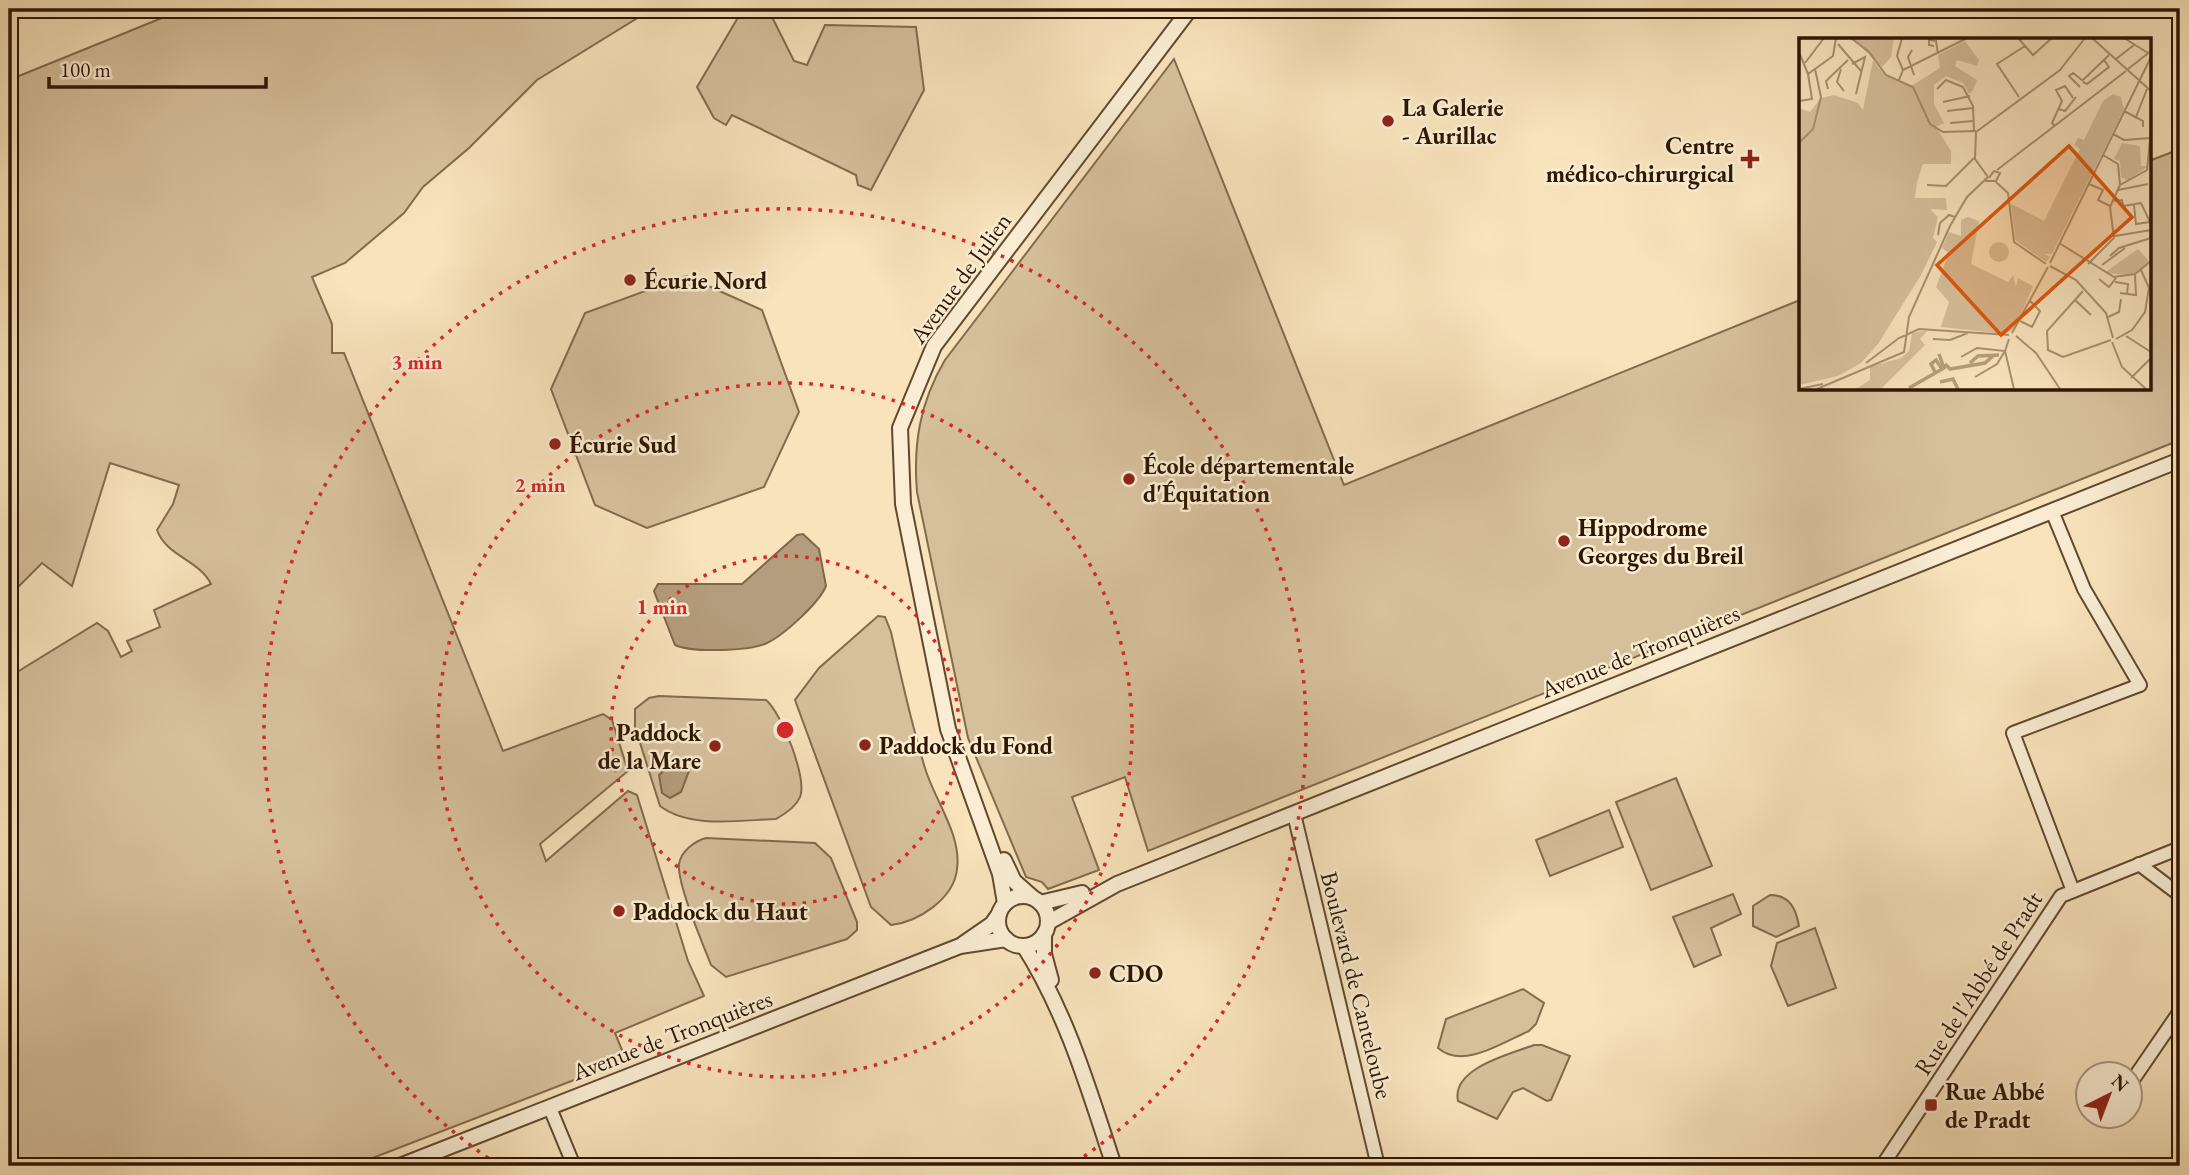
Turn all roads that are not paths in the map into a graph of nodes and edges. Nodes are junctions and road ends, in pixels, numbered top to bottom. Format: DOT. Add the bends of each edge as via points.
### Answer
graph roads {
  1 [pos="1190,9"];
  2 [pos="2180,460"];
  3 [pos="2052,511"];
  4 [pos="967,783"];
  5 [pos="1294,814"];
  6 [pos="2180,848"];
  7 [pos="2139,864"];
  8 [pos="1117,884"];
  9 [pos="2073,891"];
  10 [pos="2180,895"];
  11 [pos="1036,900"];
  12 [pos="1002,909"];
  13 [pos="1046,928"];
  14 [pos="1006,939"];
  15 [pos="960,946"];
  16 [pos="1024,946"];
  17 [pos="1053,995"];
  18 [pos="2180,1011"];
  19 [pos="2144,1064"];
  20 [pos="550,1108"];
  21 [pos="400,1166"];
  22 [pos="574,1166"];
  23 [pos="1114,1166"];
  24 [pos="1378,1166"];
  25 [pos="1882,1166"];
  1 -- 4 [label="street, Avenue de Julien" via="934,346 900,428 903,504 948,729"];
  2 -- 3 [label="street, Avenue de Tronquières"];
  3 -- 5 [label="street, Avenue de Tronquières"];
  3 -- 9 [label="street" via="2084,589 2140,685 2013,733"];
  4 -- 11 [label="street, Avenue de Julien" via="1014,881"];
  4 -- 12 [label="street, Avenue de Julien" via="1000,873"];
  5 -- 8 [label="street, Avenue de Tronquières"];
  5 -- 24 [label="street, Boulevard de Canteloube"];
  6 -- 7 [label="street, Rue de l'Abbé de Pradt"];
  7 -- 9 [label="street, Rue de l'Abbé de Pradt"];
  7 -- 10 [label="street"];
  8 -- 11 [label="street, Avenue de Tronquières"];
  8 -- 13 [label="street, Avenue de Tronquières"];
  9 -- 25 [label="street, Rue de l'Abbé de Pradt" via="2060,896"];
  11 -- 12 [label="street" via="1018,896"];
  11 -- 13 [label="street"];
  12 -- 14 [label="street" via="999,928"];
  12 -- 15 [label="street, Avenue de Tronquières" via="992,924"];
  13 -- 16 [label="street" via="1039,940"];
  13 -- 17 [label="street" via="1044,954"];
  14 -- 15 [label="street, Avenue de Tronquières"];
  14 -- 16 [label="street"];
  15 -- 20 [label="street, Avenue de Tronquières"];
  16 -- 17 [label="street"];
  17 -- 23 [label="street"];
  18 -- 19 [label="street"];
  20 -- 21 [label="street, Avenue de Tronquières"];
  20 -- 22 [label="street"];
}
